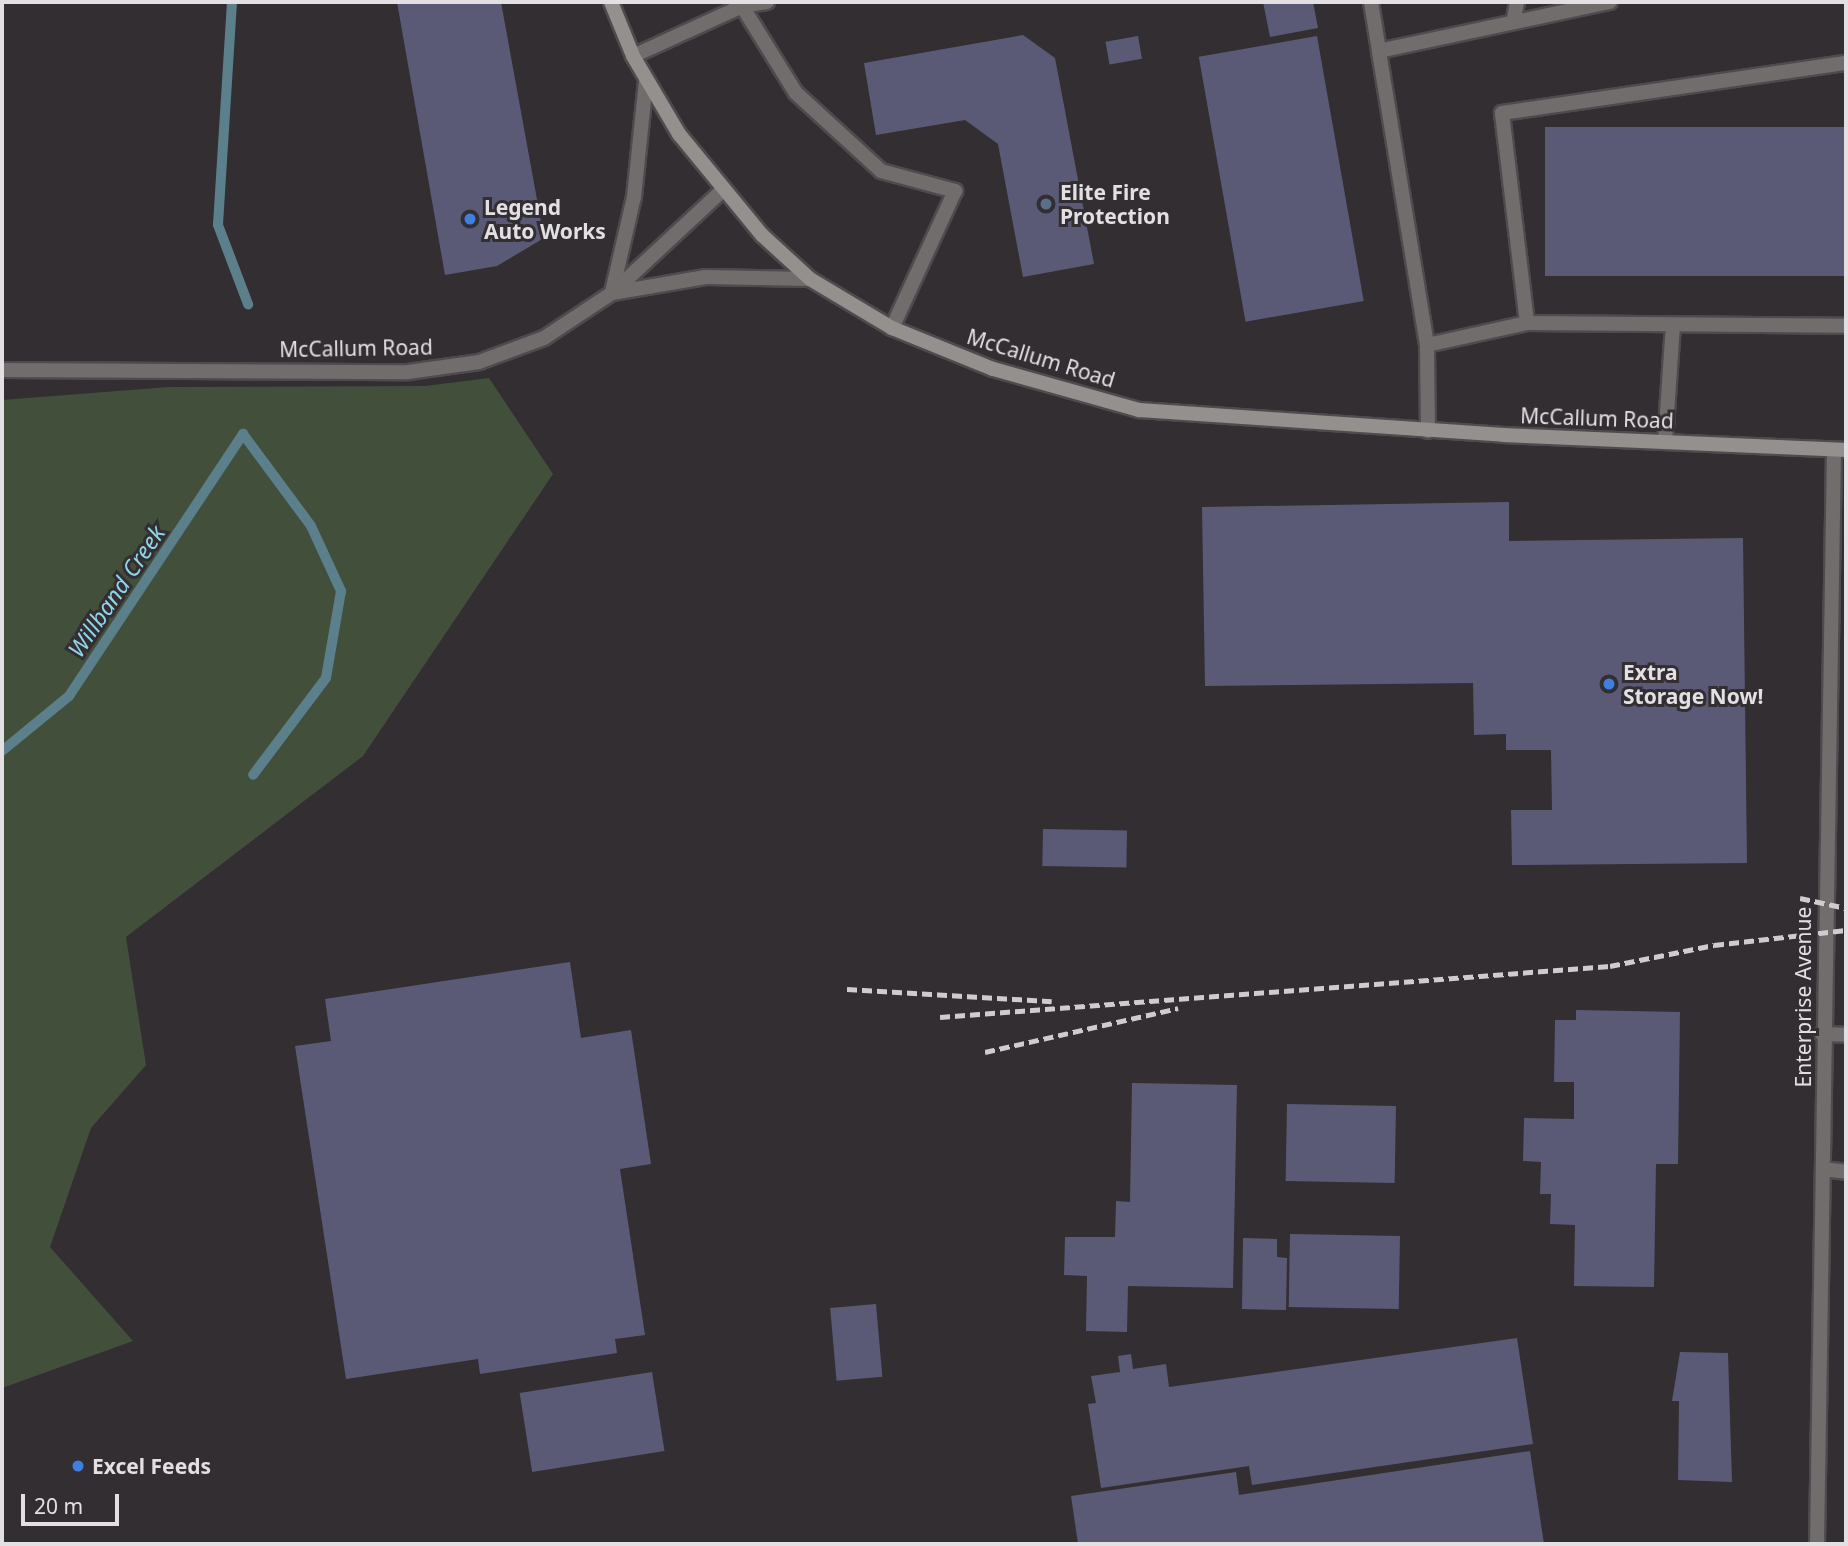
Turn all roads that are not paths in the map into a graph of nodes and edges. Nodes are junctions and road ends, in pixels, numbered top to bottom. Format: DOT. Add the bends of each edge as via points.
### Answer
graph roads {
  1 [pos="611,2"];
  2 [pos="767,2"];
  3 [pos="1371,2"];
  4 [pos="1517,2"];
  5 [pos="1610,2"];
  6 [pos="740,4"];
  7 [pos="1514,19"];
  8 [pos="1379,51"];
  9 [pos="633,56"];
  10 [pos="1846,63"];
  11 [pos="646,80"];
  12 [pos="723,190"];
  13 [pos="810,279"];
  14 [pos="612,293"];
  15 [pos="1527,323"];
  16 [pos="1673,325"];
  17 [pos="1846,326"];
  18 [pos="892,328"];
  19 [pos="1426,345"];
  20 [pos="2,370"];
  21 [pos="1428,431"];
  22 [pos="1665,442"];
  23 [pos="1840,450"];
  24 [pos="1822,1034"];
  25 [pos="1846,1035"];
  26 [pos="1824,1170"];
  27 [pos="1846,1172"];
  28 [pos="1817,1544"];
  1 -- 9 [label="main road"];
  2 -- 6 [label="street"];
  3 -- 8 [label="street"];
  4 -- 7 [label="street"];
  5 -- 7 [label="street"];
  6 -- 9 [label="street"];
  6 -- 18 [label="street" via="796,93 881,171 955,191"];
  7 -- 8 [label="street"];
  8 -- 19 [label="street"];
  9 -- 11 [label="main road"];
  10 -- 15 [label="street" via="1502,114"];
  11 -- 12 [label="main road"];
  11 -- 14 [label="street" via="634,197"];
  12 -- 13 [label="main road, McCallum Road"];
  12 -- 14 [label="street, McCallum Road"];
  13 -- 14 [label="street" via="706,277"];
  13 -- 18 [label="main road, McCallum Road"];
  14 -- 20 [label="street, McCallum Road" via="544,338 479,362 408,372"];
  15 -- 16 [label="street"];
  15 -- 19 [label="street"];
  16 -- 17 [label="street"];
  16 -- 22 [label="street"];
  18 -- 21 [label="main road, McCallum Road" via="993,369 1139,410"];
  19 -- 21 [label="street"];
  21 -- 22 [label="main road, McCallum Road"];
  22 -- 23 [label="main road, McCallum Road"];
  23 -- 24 [label="street, Enterprise Avenue"];
  24 -- 25 [label="street"];
  24 -- 26 [label="street, Enterprise Avenue"];
  26 -- 27 [label="street"];
  26 -- 28 [label="street, Enterprise Avenue"];
}
